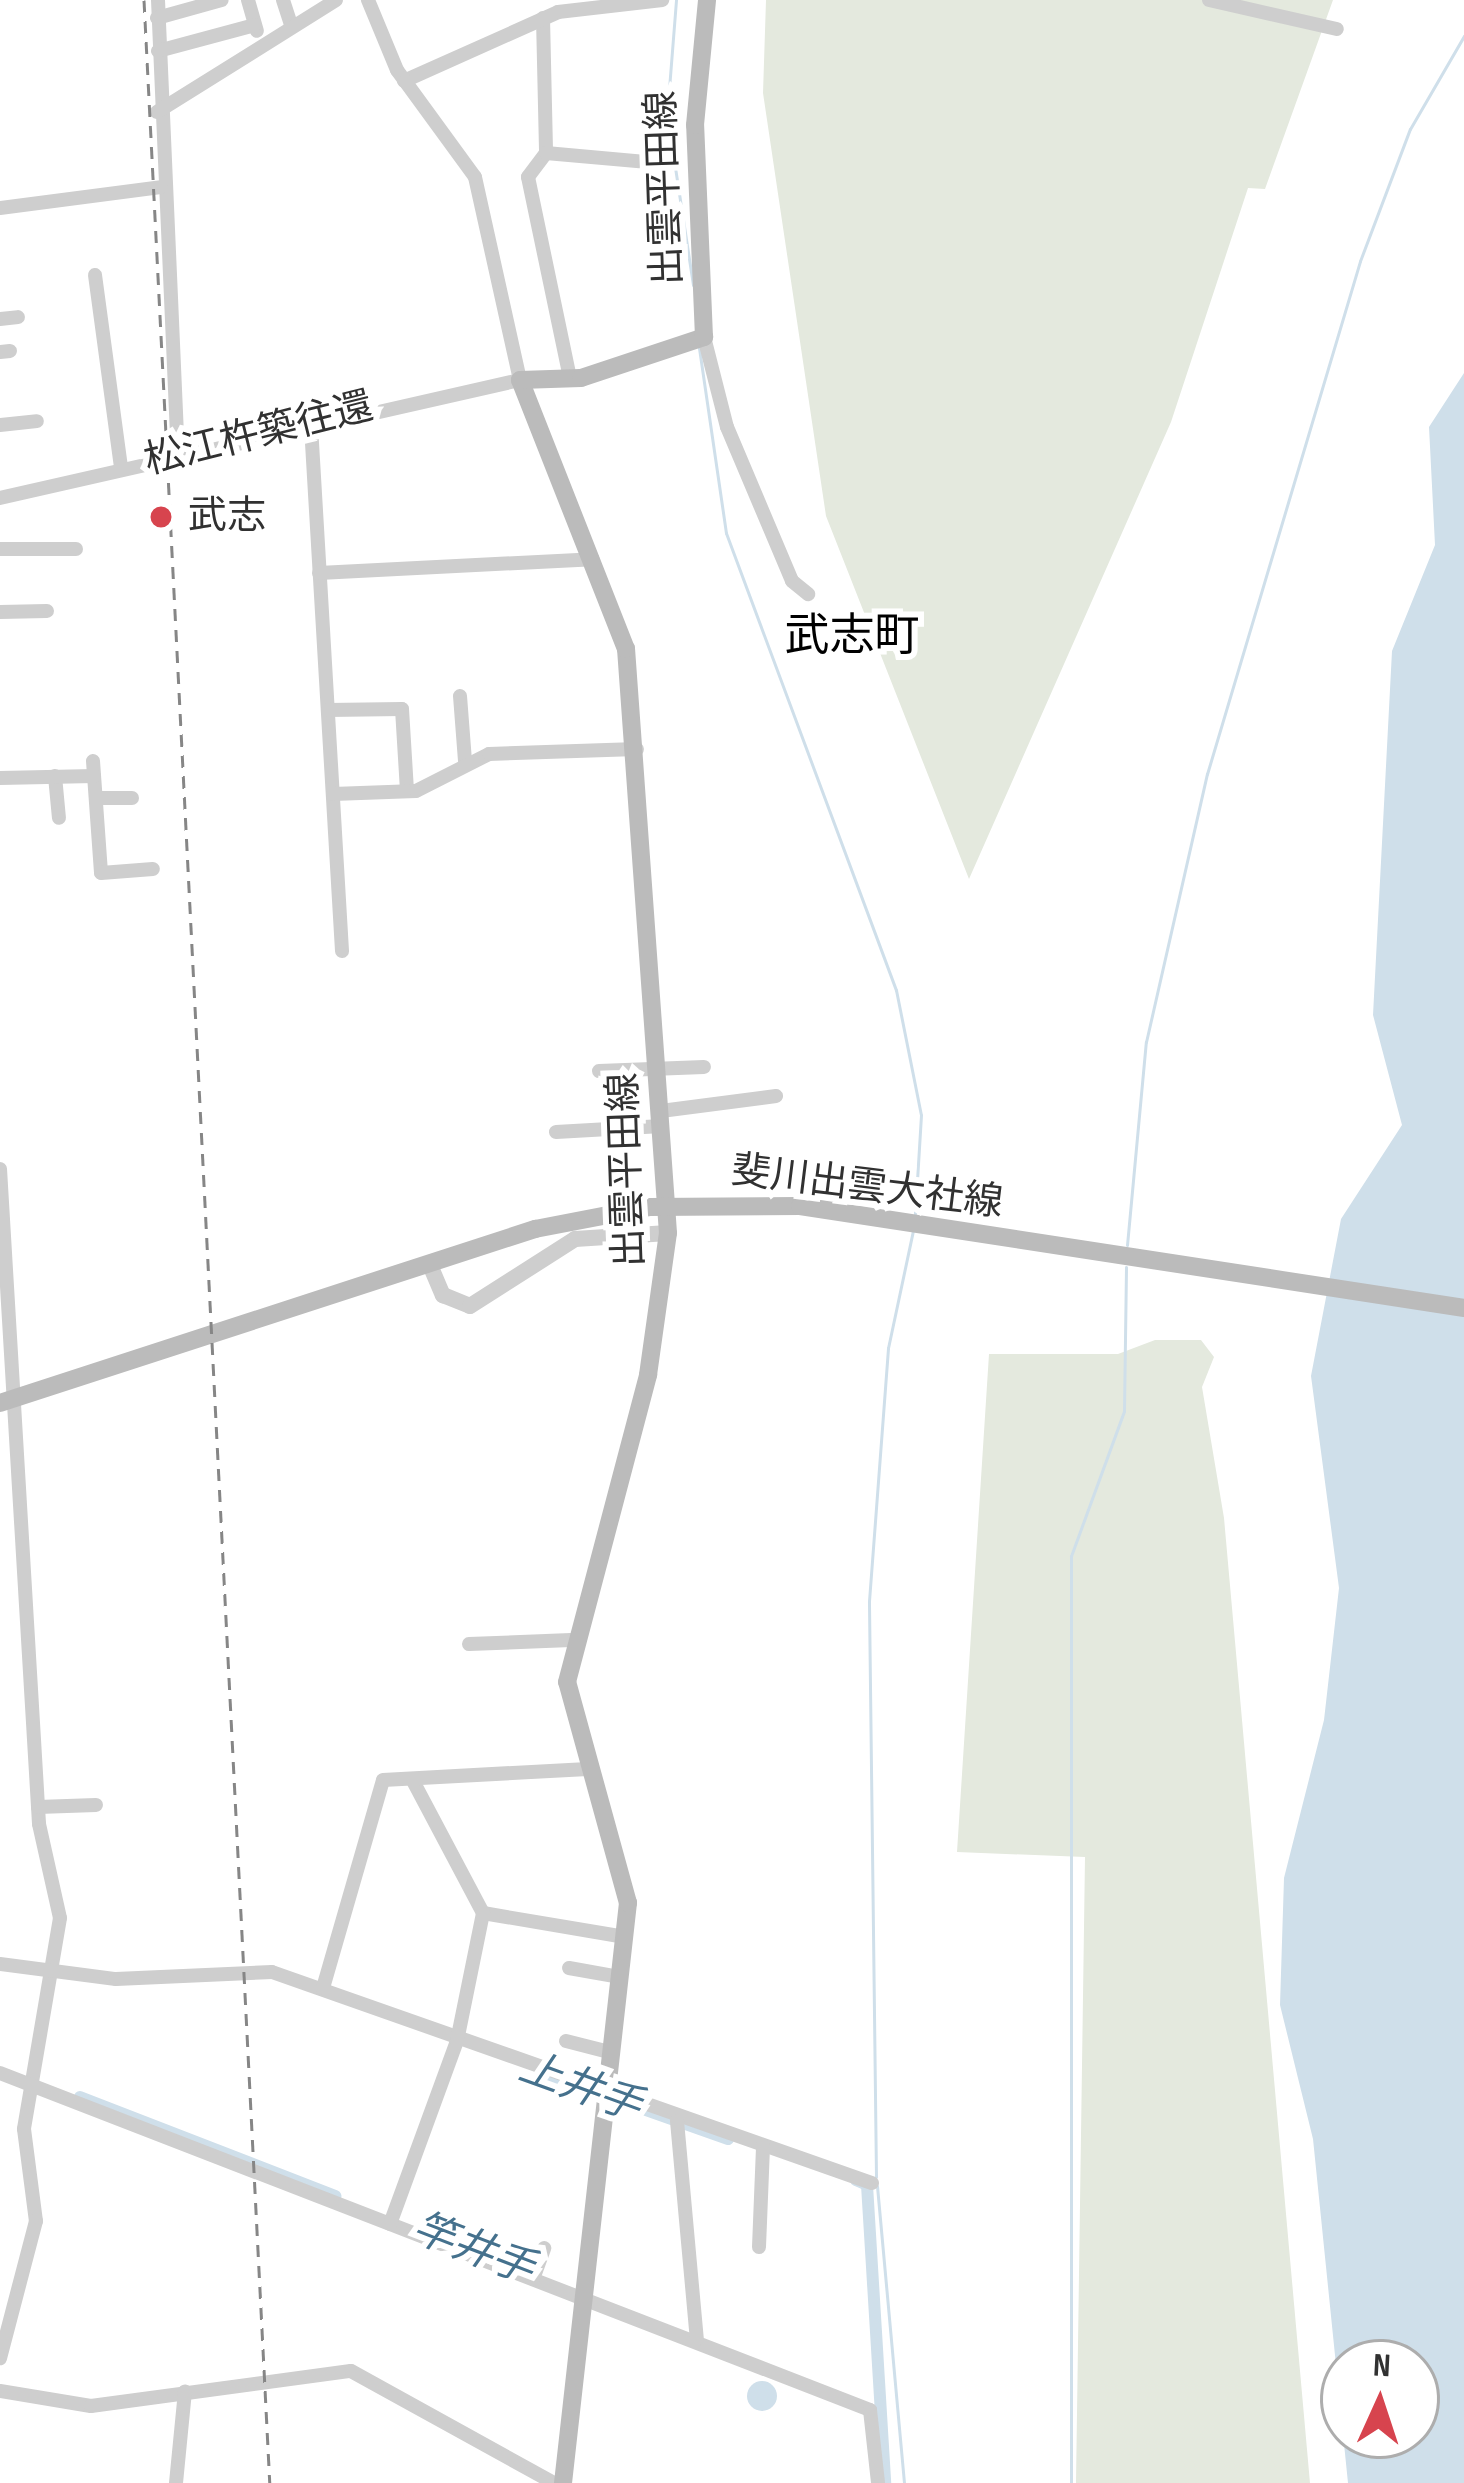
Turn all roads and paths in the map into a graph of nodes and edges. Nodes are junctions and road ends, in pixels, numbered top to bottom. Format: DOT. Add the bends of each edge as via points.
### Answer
graph roads {
  1 [pos="158,0"];
  2 [pos="222,0"];
  3 [pos="248,0"];
  4 [pos="284,0"];
  5 [pos="336,0"];
  6 [pos="368,0"];
  7 [pos="662,0"];
  8 [pos="707,0"];
  9 [pos="1208,0"];
  10 [pos="552,10"];
  11 [pos="157,18"];
  12 [pos="255,25"];
  13 [pos="291,25"];
  14 [pos="1337,29"];
  15 [pos="260,42"];
  16 [pos="158,51"];
  17 [pos="404,81"];
  18 [pos="157,112"];
  19 [pos="546,153"];
  20 [pos="657,163"];
  21 [pos="161,187"];
  22 [pos="0,208"];
  23 [pos="95,275"];
  24 [pos="18,317"];
  25 [pos="0,319"];
  26 [pos="698,338"];
  27 [pos="569,378"];
  28 [pos="520,380"];
  29 [pos="37,421"];
  30 [pos="0,425"];
  31 [pos="311,426"];
  32 [pos="178,457"];
  33 [pos="121,468"];
  34 [pos="0,497"];
  35 [pos="0,549"];
  36 [pos="76,549"];
  37 [pos="592,560"];
  38 [pos="319,573"];
  39 [pos="808,594"];
  40 [pos="47,611"];
  41 [pos="0,612"];
  42 [pos="460,696"];
  43 [pos="328,710"];
  44 [pos="637,749"];
  45 [pos="465,761"];
  46 [pos="55,776"];
  47 [pos="0,778"];
  48 [pos="407,791"];
  49 [pos="333,794"];
  50 [pos="96,798"];
  51 [pos="132,798"];
  52 [pos="59,818"];
  53 [pos="153,869"];
  54 [pos="342,950"];
  55 [pos="704,1067"];
  56 [pos="658,1069"];
  57 [pos="599,1071"];
  58 [pos="776,1096"];
  59 [pos="662,1119"];
  60 [pos="556,1132"];
  61 [pos="0,1169"];
  62 [pos="668,1233"];
  63 [pos="430,1264"];
  64 [pos="1464,1308"];
  65 [pos="8,1402"];
  66 [pos="571,1640"];
  67 [pos="470,1644"];
  68 [pos="587,1769"];
  69 [pos="412,1778"];
  70 [pos="96,1805"];
  71 [pos="38,1807"];
  72 [pos="483,1913"];
  73 [pos="625,1937"];
  74 [pos="0,1964"];
  75 [pos="568,1968"];
  76 [pos="55,1975"];
  77 [pos="620,1977"];
  78 [pos="323,1988"];
  79 [pos="457,2041"];
  80 [pos="566,2041"];
  81 [pos="609,2052"];
  82 [pos="0,2073"];
  83 [pos="31,2085"];
  84 [pos="601,2095"];
  85 [pos="677,2121"];
  86 [pos="763,2146"];
  87 [pos="872,2182"];
  88 [pos="390,2224"];
  89 [pos="759,2246"];
  90 [pos="544,2248"];
  91 [pos="533,2279"];
  92 [pos="585,2297"];
  93 [pos="697,2339"];
  94 [pos="0,2358"];
  95 [pos="0,2390"];
  96 [pos="185,2391"];
  97 [pos="176,2483"];
  98 [pos="558,2483"];
  99 [pos="878,2483"];
  1 -- 11 [label="street"];
  2 -- 11 [label="street"];
  3 -- 12 [label="street"];
  4 -- 13 [label="street"];
  5 -- 13 [label="street"];
  6 -- 17 [label="street"];
  7 -- 10 [label="street"];
  8 -- 26 [label="main road, 出雲平田線" via="695,125"];
  9 -- 14 [label="street"];
  10 -- 17 [label="street"];
  10 -- 19 [label="street"];
  11 -- 16 [label="street"];
  12 -- 15 [label="street"];
  12 -- 16 [label="street"];
  13 -- 15 [label="street"];
  15 -- 18 [label="street"];
  16 -- 18 [label="street"];
  17 -- 28 [label="street" via="476,176"];
  18 -- 21 [label="street"];
  19 -- 20 [label="street"];
  19 -- 27 [label="street" via="528,177"];
  21 -- 22 [label="street"];
  21 -- 32 [label="street"];
  23 -- 33 [label="street"];
  24 -- 25 [label="street"];
  26 -- 27 [label="main road, 出雲平田線"];
  26 -- 39 [label="street" via="792,581"];
  27 -- 28 [label="main road, 出雲平田線"];
  28 -- 31 [label="street, 松江杵築往還"];
  28 -- 37 [label="main road, 出雲平田線"];
  29 -- 30 [label="street"];
  31 -- 32 [label="street, 松江杵築往還"];
  31 -- 38 [label="street"];
  32 -- 33 [label="street, 松江杵築往還"];
  33 -- 34 [label="street, 松江杵築往還"];
  35 -- 36 [label="street"];
  37 -- 38 [label="street"];
  37 -- 44 [label="main road, 出雲平田線" via="626,650"];
  38 -- 43 [label="street"];
  40 -- 41 [label="street"];
  42 -- 45 [label="street"];
  43 -- 48 [label="street" via="402,709"];
  43 -- 49 [label="street"];
  44 -- 45 [label="street"];
  44 -- 56 [label="main road, 出雲平田線"];
  45 -- 48 [label="street"];
  46 -- 47 [label="street"];
  46 -- 50 [label="street" via="94,768"];
  46 -- 52 [label="street"];
  48 -- 49 [label="street"];
  49 -- 54 [label="street"];
  50 -- 51 [label="street"];
  50 -- 53 [label="street" via="101,873"];
  55 -- 56 [label="street"];
  56 -- 57 [label="street"];
  56 -- 59 [label="main road, 出雲平田線"];
  58 -- 59 [label="street"];
  59 -- 60 [label="street"];
  59 -- 62 [label="main road, 出雲平田線"];
  61 -- 65 [label="street"];
  62 -- 63 [label="street" via="575,1239 470,1306 443,1295"];
  62 -- 66 [label="main road, 出雲平田線" via="648,1375"];
  63 -- 64 [label="main road, 斐川出雲大社線, bridge" via="649,1208 822,1209"];
  63 -- 65 [label="main road, 斐川出雲大社線"];
  65 -- 71 [label="street"];
  66 -- 67 [label="street"];
  66 -- 68 [label="main road, 出雲平田線" via="568,1682"];
  68 -- 69 [label="street"];
  68 -- 73 [label="main road, 出雲平田線" via="623,1870"];
  69 -- 72 [label="street"];
  69 -- 78 [label="street" via="383,1780 363,1822"];
  70 -- 71 [label="street"];
  71 -- 76 [label="street" via="59,1918"];
  72 -- 73 [label="street"];
  72 -- 79 [label="street"];
  73 -- 77 [label="main road, 出雲平田線"];
  74 -- 76 [label="street"];
  75 -- 77 [label="street"];
  76 -- 78 [label="street" via="242,1967"];
  76 -- 83 [label="street"];
  77 -- 81 [label="main road, 出雲平田線"];
  78 -- 79 [label="street"];
  79 -- 84 [label="street"];
  79 -- 88 [label="street"];
  80 -- 81 [label="street"];
  81 -- 84 [label="main road, 出雲平田線"];
  82 -- 83 [label="street"];
  83 -- 88 [label="street"];
  83 -- 94 [label="street" via="24,2129 36,2222"];
  84 -- 85 [label="street"];
  84 -- 92 [label="main road, 出雲平田線"];
  85 -- 86 [label="street"];
  85 -- 93 [label="street"];
  86 -- 87 [label="street"];
  86 -- 89 [label="street"];
  88 -- 91 [label="street"];
  90 -- 91 [label="street"];
  91 -- 92 [label="street"];
  92 -- 93 [label="street"];
  92 -- 98 [label="main road, 出雲平田線"];
  93 -- 99 [label="street" via="870,2410"];
  95 -- 96 [label="street" via="91,2406"];
  96 -- 97 [label="street"];
  96 -- 98 [label="street" via="307,2369 363,2374"];
}
